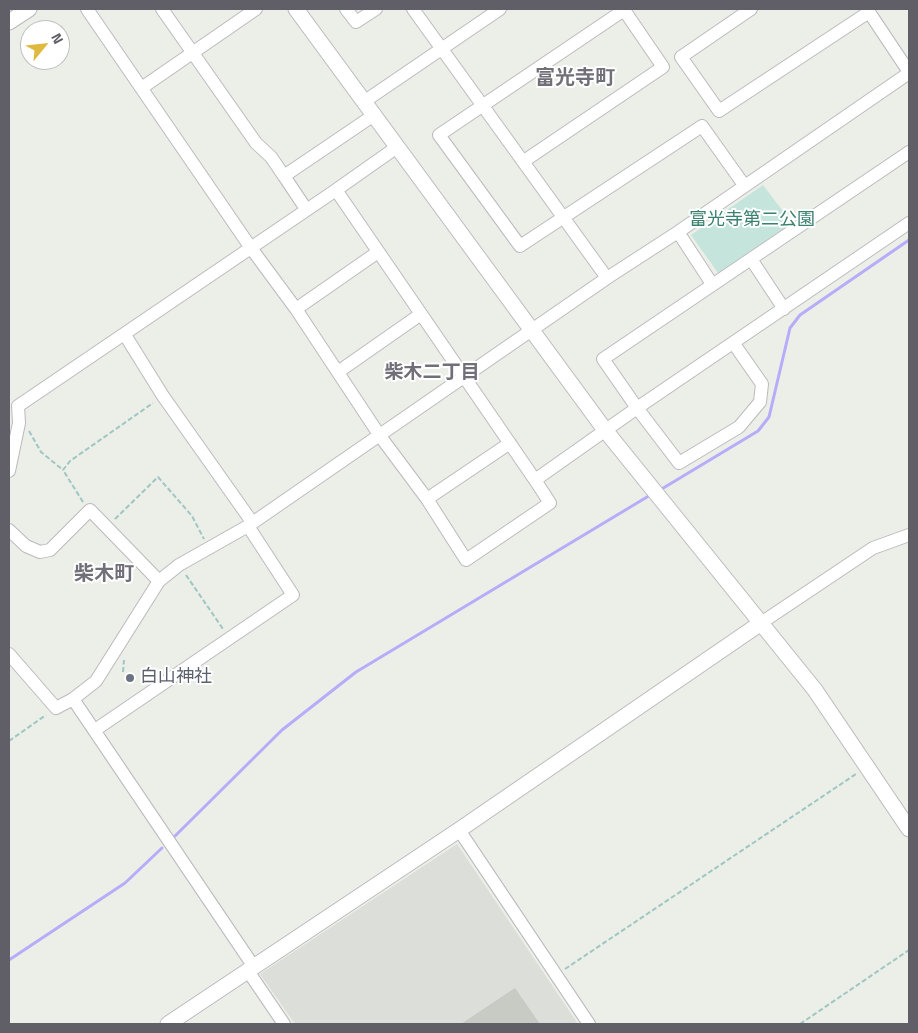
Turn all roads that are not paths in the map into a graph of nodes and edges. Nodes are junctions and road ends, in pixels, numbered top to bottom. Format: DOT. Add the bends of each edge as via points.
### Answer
graph roads {
  1 [pos="29,9"];
  2 [pos="87,9"];
  3 [pos="162,9"];
  4 [pos="256,9"];
  5 [pos="296,9"];
  6 [pos="346,9"];
  7 [pos="376,9"];
  8 [pos="413,9"];
  9 [pos="500,9"];
  10 [pos="751,9"];
  11 [pos="868,11"];
  12 [pos="9,22"];
  13 [pos="441,48"];
  14 [pos="193,53"];
  15 [pos="909,73"];
  16 [pos="143,87"];
  17 [pos="364,101"];
  18 [pos="483,105"];
  19 [pos="374,115"];
  20 [pos="397,147"];
  21 [pos="908,157"];
  22 [pos="524,161"];
  23 [pos="284,176"];
  24 [pos="744,185"];
  25 [pos="336,190"];
  26 [pos="306,208"];
  27 [pos="565,218"];
  28 [pos="909,223"];
  29 [pos="678,232"];
  30 [pos="251,248"];
  31 [pos="378,252"];
  32 [pos="751,259"];
  33 [pos="607,278"];
  34 [pos="712,284"];
  35 [pos="296,309"];
  36 [pos="784,309"];
  37 [pos="421,314"];
  38 [pos="532,331"];
  39 [pos="125,335"];
  40 [pos="734,344"];
  41 [pos="338,372"];
  42 [pos="466,377"];
  43 [pos="18,406"];
  44 [pos="637,408"];
  45 [pos="28,429"];
  46 [pos="605,430"];
  47 [pos="380,436"];
  48 [pos="510,443"];
  49 [pos="9,472"];
  50 [pos="535,480"];
  51 [pos="427,500"];
  52 [pos="250,524"];
  53 [pos="9,530"];
  54 [pos="909,535"];
  55 [pos="159,582"];
  56 [pos="761,623"];
  57 [pos="9,654"];
  58 [pos="73,699"];
  59 [pos="95,730"];
  60 [pos="909,828"];
  61 [pos="459,830"];
  62 [pos="251,969"];
  63 [pos="168,1024"];
  64 [pos="284,1024"];
  65 [pos="589,1024"];
  1 -- 12 [label="street"];
  2 -- 16 [label="street"];
  3 -- 14 [label="street"];
  4 -- 14 [label="street"];
  5 -- 17 [label="street"];
  6 -- 7 [label="street" via="356,22"];
  8 -- 13 [label="street"];
  9 -- 13 [label="street"];
  10 -- 11 [label="street" via="681,57 719,111"];
  11 -- 15 [label="street"];
  13 -- 17 [label="street"];
  13 -- 18 [label="street"];
  14 -- 16 [label="street"];
  14 -- 23 [label="street" via="256,143"];
  15 -- 24 [label="street"];
  16 -- 30 [label="street"];
  17 -- 19 [label="street"];
  18 -- 22 [label="street"];
  18 -- 22 [label="street" via="624,10 663,67"];
  18 -- 27 [label="street" via="439,134 520,246"];
  19 -- 20 [label="street"];
  19 -- 23 [label="street"];
  20 -- 25 [label="street"];
  20 -- 38 [label="street"];
  21 -- 32 [label="street"];
  22 -- 27 [label="street"];
  23 -- 26 [label="street"];
  24 -- 27 [label="street" via="702,126"];
  24 -- 29 [label="street"];
  25 -- 26 [label="street"];
  25 -- 31 [label="street"];
  26 -- 30 [label="street"];
  27 -- 33 [label="street"];
  28 -- 36 [label="street"];
  29 -- 33 [label="street"];
  29 -- 34 [label="street"];
  30 -- 35 [label="street"];
  30 -- 39 [label="street"];
  31 -- 35 [label="street"];
  31 -- 37 [label="street"];
  32 -- 34 [label="street"];
  32 -- 36 [label="street"];
  33 -- 38 [label="street"];
  34 -- 44 [label="street" via="603,359"];
  35 -- 41 [label="street"];
  36 -- 40 [label="street"];
  37 -- 41 [label="street"];
  37 -- 42 [label="street"];
  38 -- 42 [label="street"];
  38 -- 46 [label="street"];
  39 -- 43 [label="street"];
  39 -- 52 [label="street"];
  40 -- 44 [label="street"];
  40 -- 44 [label="street" via="762,384 760,402 739,427 680,463"];
  41 -- 47 [label="street"];
  42 -- 47 [label="street"];
  42 -- 48 [label="street"];
  43 -- 45 [label="street"];
  43 -- 49 [label="street" via="19,423"];
  44 -- 46 [label="street"];
  46 -- 50 [label="street"];
  46 -- 56 [label="street"];
  47 -- 51 [label="street"];
  47 -- 52 [label="street"];
  48 -- 50 [label="street"];
  48 -- 51 [label="street"];
  50 -- 51 [label="street" via="550,503 466,560"];
  52 -- 55 [label="street" via="179,565"];
  52 -- 59 [label="street" via="292,595"];
  53 -- 55 [label="street" via="26,546 40,552 50,550 90,510"];
  54 -- 56 [label="street" via="873,548"];
  55 -- 58 [label="street" via="96,681"];
  56 -- 60 [label="street" via="815,690"];
  56 -- 61 [label="street"];
  57 -- 58 [label="street" via="56,708"];
  58 -- 59 [label="street"];
  59 -- 62 [label="street"];
  61 -- 62 [label="street"];
  61 -- 65 [label="street"];
  62 -- 63 [label="street"];
  62 -- 64 [label="street"];
}
